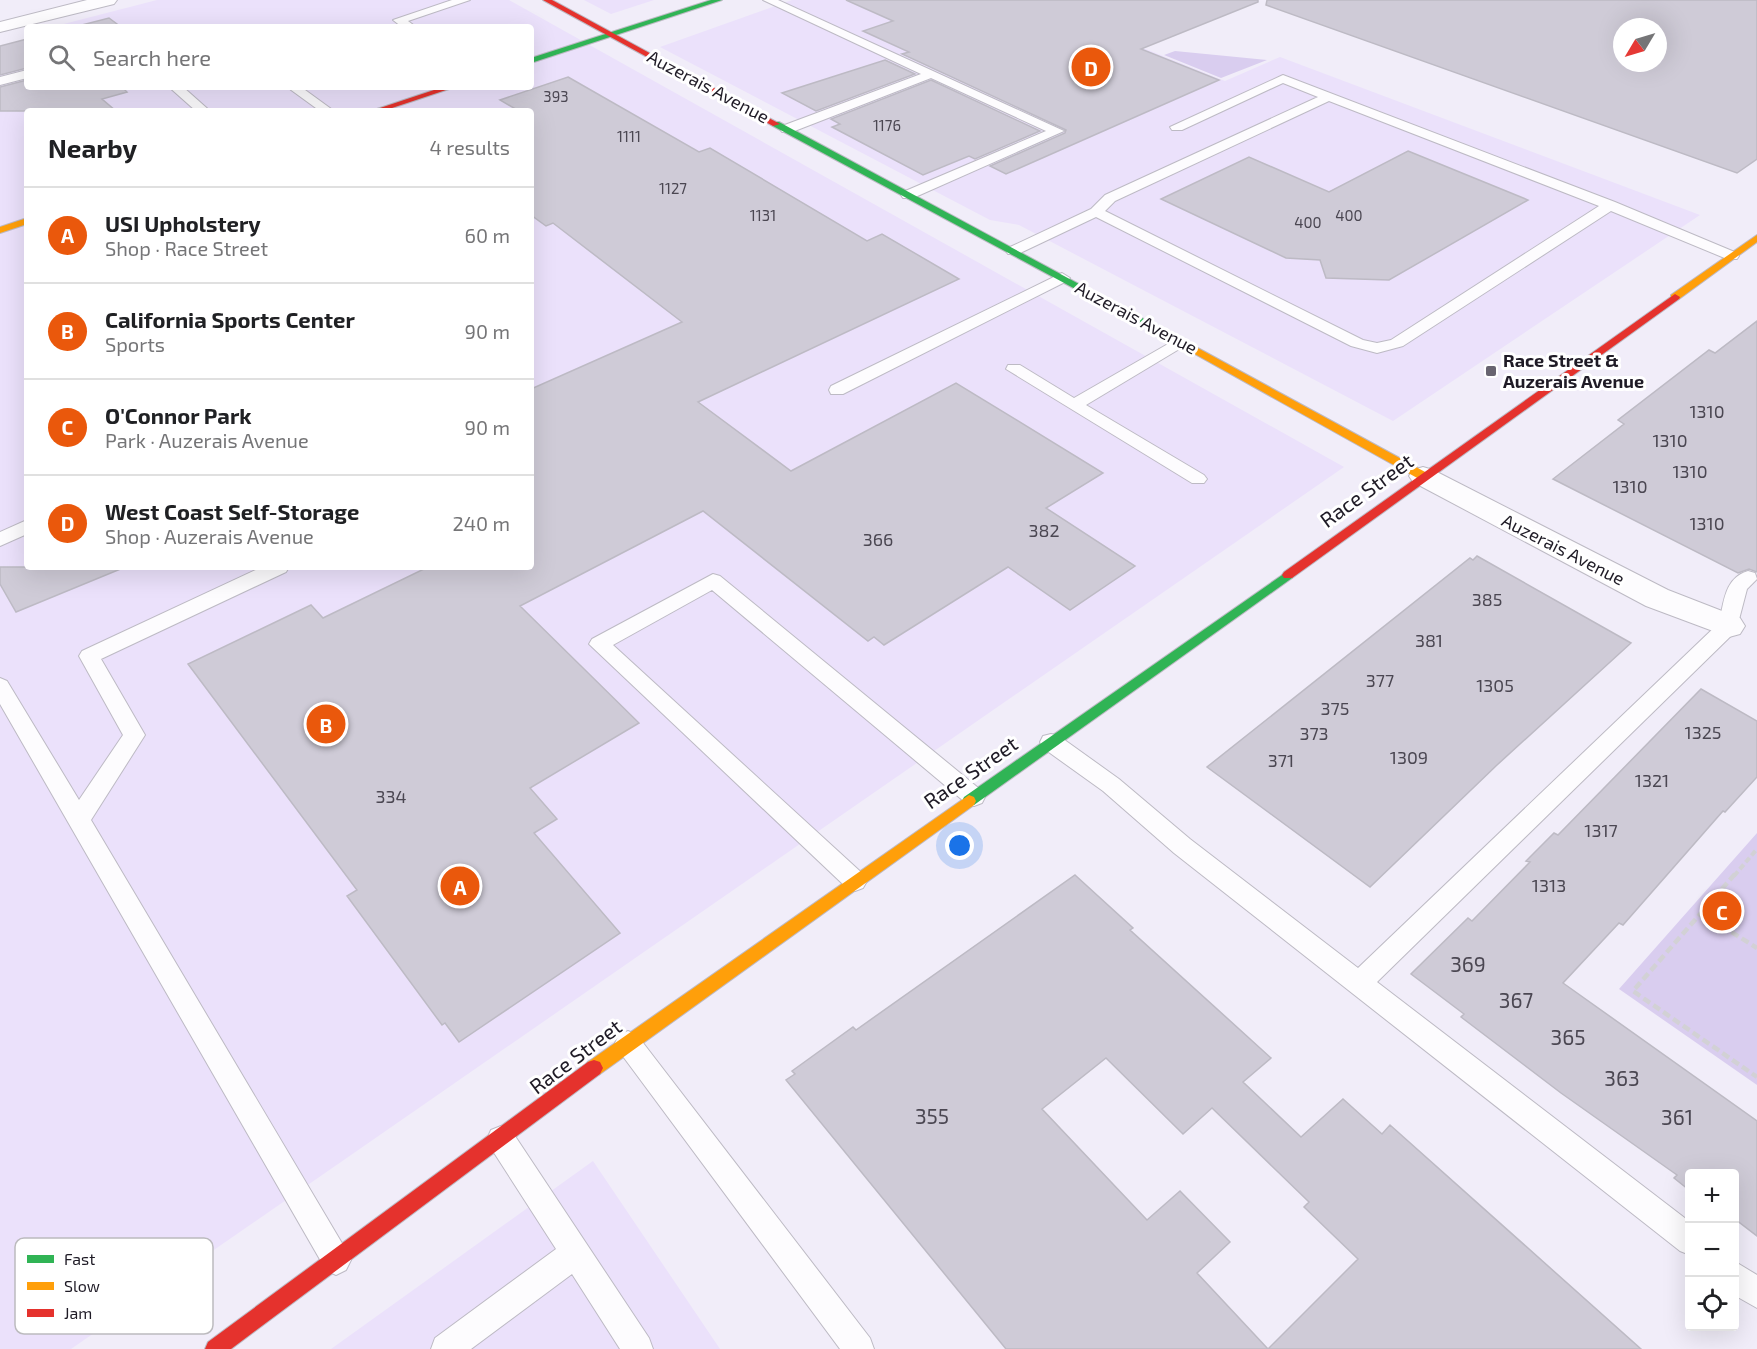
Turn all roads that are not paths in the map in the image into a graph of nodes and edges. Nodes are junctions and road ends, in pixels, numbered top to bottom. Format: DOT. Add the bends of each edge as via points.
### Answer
graph roads {
  1 [pos="108,0"];
  2 [pos="464,0"];
  3 [pos="547,0"];
  4 [pos="718,0"];
  5 [pos="769,0"];
  6 [pos="8,6"];
  7 [pos="24,21"];
  8 [pos="405,24"];
  9 [pos="0,27"];
  10 [pos="613,35"];
  11 [pos="534,61"];
  12 [pos="932,74"];
  13 [pos="24,75"];
  14 [pos="0,81"];
  15 [pos="179,90"];
  16 [pos="297,90"];
  17 [pos="442,90"];
  18 [pos="1328,97"];
  19 [pos="200,108"];
  20 [pos="324,108"];
  21 [pos="384,108"];
  22 [pos="1177,127"];
  23 [pos="788,129"];
  24 [pos="908,195"];
  25 [pos="1611,205"];
  26 [pos="1096,212"];
  27 [pos="24,222"];
  28 [pos="0,230"];
  29 [pos="1757,238"];
  30 [pos="1013,251"];
  31 [pos="1732,256"];
  32 [pos="1062,278"];
  33 [pos="1180,342"];
  34 [pos="1014,369"];
  35 [pos="837,390"];
  36 [pos="1074,405"];
  37 [pos="1424,476"];
  38 [pos="1198,478"];
  39 [pos="24,528"];
  40 [pos="0,540"];
  41 [pos="273,570"];
  42 [pos="1748,578"];
  43 [pos="1729,626"];
  44 [pos="0,686"];
  45 [pos="1051,742"];
  46 [pos="974,797"];
  47 [pos="79,819"];
  48 [pos="855,881"];
  49 [pos="1359,983"];
  50 [pos="628,1043"];
  51 [pos="501,1139"];
  52 [pos="1685,1237"];
  53 [pos="576,1252"];
  54 [pos="336,1260"];
  55 [pos="1735,1277"];
  56 [pos="1757,1293"];
  57 [pos="215,1349"];
  58 [pos="446,1349"];
  59 [pos="638,1349"];
  60 [pos="859,1349"];
  1 -- 7 [label="street"];
  2 -- 8 [label="lane" via="399,20"];
  3 -- 10 [label="main road, Auzerais Avenue"];
  4 -- 10 [label="main road"];
  5 -- 12 [label="lane"];
  6 -- 7 [label="street"];
  7 -- 9 [label="street"];
  10 -- 11 [label="main road"];
  10 -- 23 [label="main road, Auzerais Avenue"];
  12 -- 23 [label="lane"];
  12 -- 24 [label="lane" via="1057,131"];
  13 -- 14 [label="lane"];
  15 -- 19 [label="lane"];
  16 -- 20 [label="lane"];
  17 -- 21 [label="main road"];
  18 -- 22 [label="lane" via="1282,79"];
  18 -- 25 [label="lane"];
  18 -- 26 [label="lane" via="1110,198"];
  23 -- 24 [label="main road, Auzerais Avenue"];
  24 -- 30 [label="main road, Auzerais Avenue"];
  25 -- 26 [label="lane" via="1397,343 1377,348 1357,343"];
  25 -- 31 [label="lane"];
  26 -- 30 [label="lane"];
  27 -- 28 [label="main road"];
  29 -- 31 [label="main road, Race Street"];
  30 -- 32 [label="main road, Auzerais Avenue"];
  31 -- 37 [label="main road, Race Street"];
  32 -- 33 [label="main road, Auzerais Avenue"];
  32 -- 35 [label="lane"];
  33 -- 36 [label="lane"];
  33 -- 37 [label="main road, Auzerais Avenue"];
  34 -- 36 [label="lane"];
  36 -- 38 [label="lane"];
  37 -- 43 [label="street, Auzerais Avenue" via="1657,598"];
  37 -- 45 [label="main road, Race Street"];
  39 -- 40 [label="lane"];
  41 -- 47 [label="lane" via="89,656 134,735"];
  42 -- 43 [label="lane" via="1738,586"];
  43 -- 49 [label="lane"];
  44 -- 47 [label="lane"];
  45 -- 46 [label="main road, Race Street"];
  45 -- 49 [label="lane" via="1111,785 1182,846"];
  46 -- 48 [label="main road, Race Street"];
  46 -- 48 [label="lane" via="712,580 600,644"];
  47 -- 54 [label="lane"];
  48 -- 50 [label="main road, Race Street"];
  49 -- 52 [label="lane"];
  50 -- 51 [label="main road, Race Street"];
  50 -- 60 [label="lane"];
  51 -- 53 [label="lane"];
  51 -- 54 [label="main road, Race Street"];
  53 -- 58 [label="lane"];
  53 -- 59 [label="lane"];
  54 -- 57 [label="main road, Race Street"];
  55 -- 56 [label="lane"];
}
